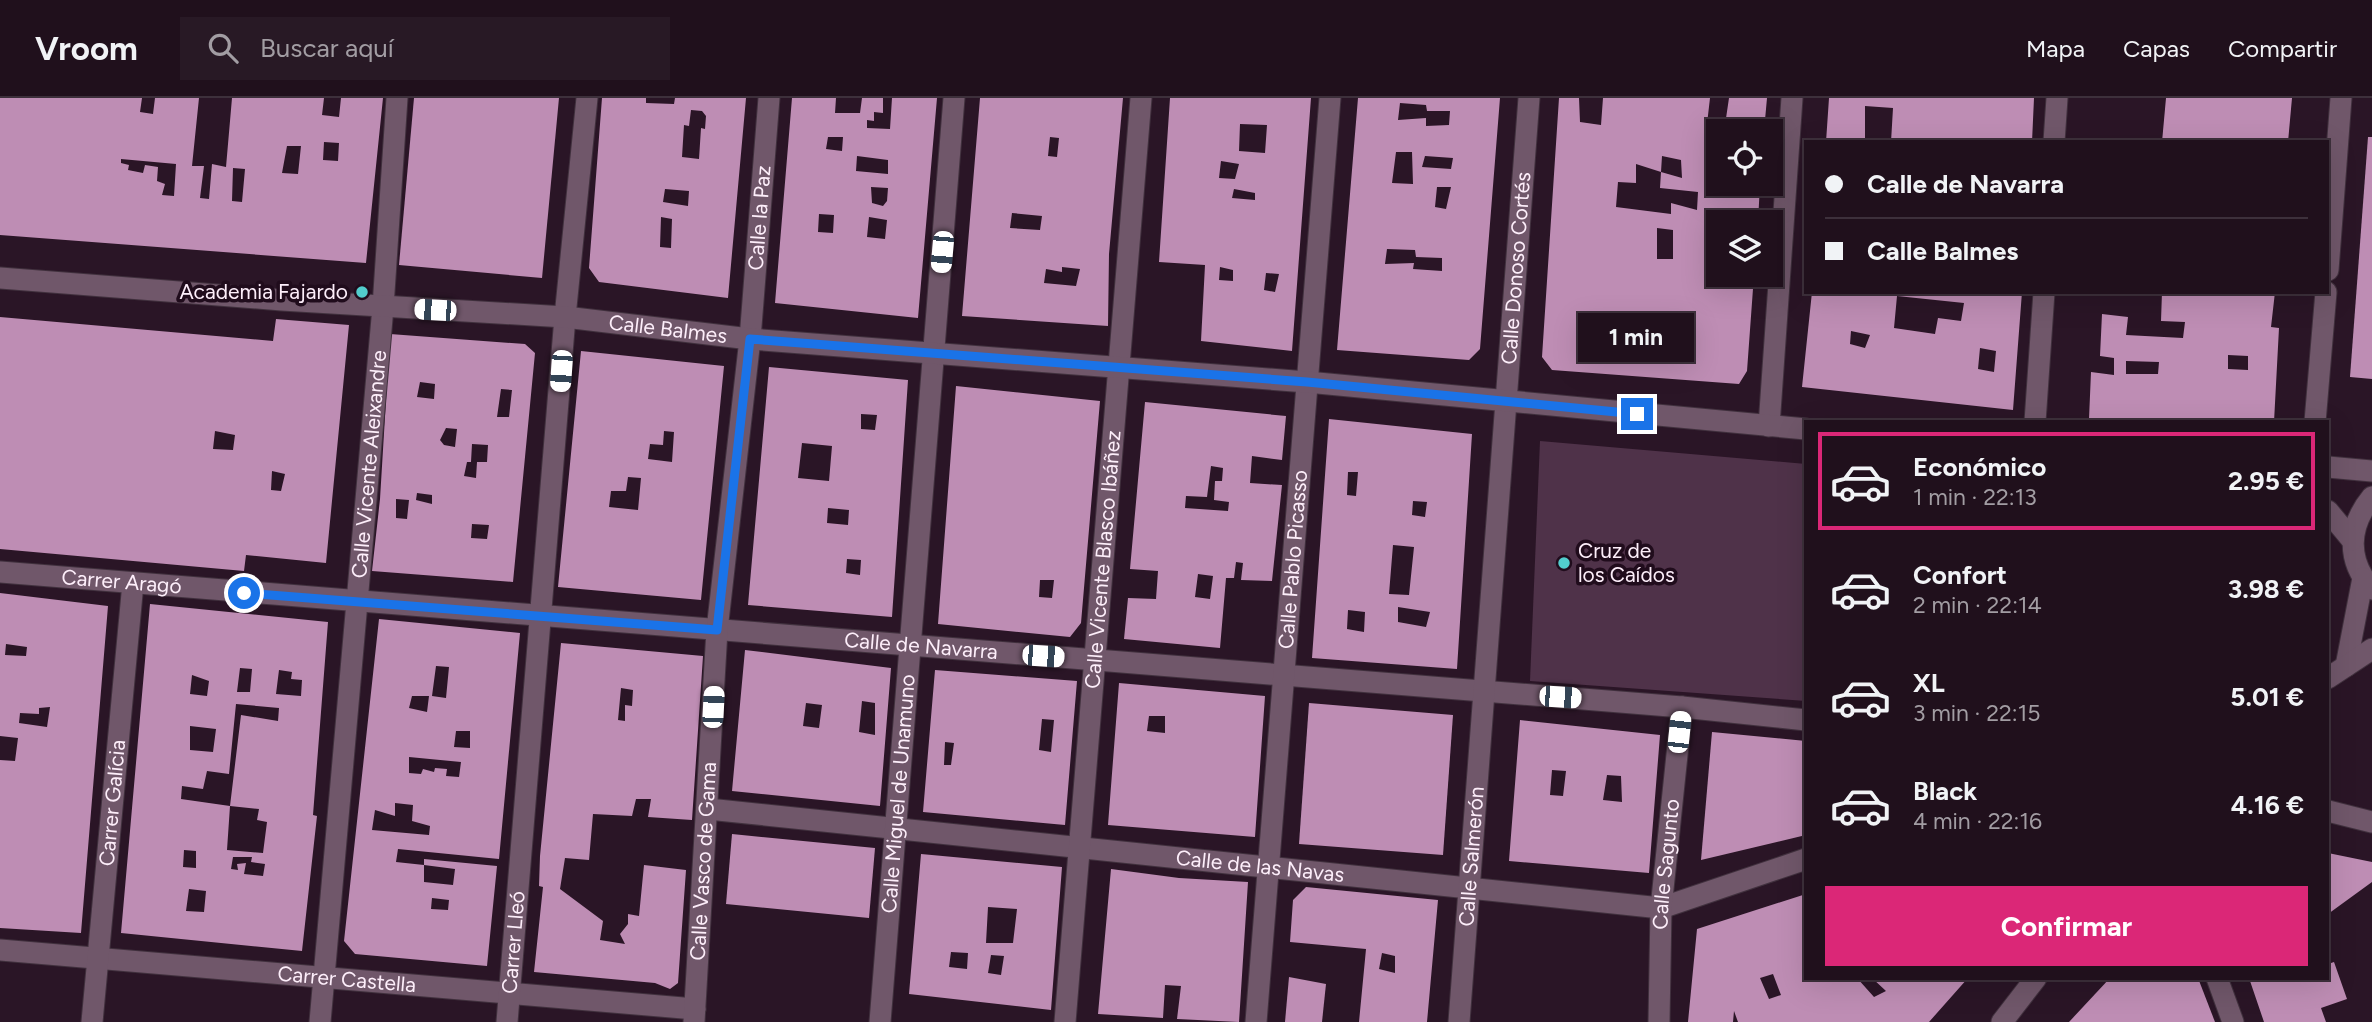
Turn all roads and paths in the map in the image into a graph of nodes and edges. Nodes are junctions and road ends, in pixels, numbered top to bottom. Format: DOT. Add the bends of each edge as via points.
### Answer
graph roads {
  1 [pos="397,98"];
  2 [pos="587,98"];
  3 [pos="769,98"];
  4 [pos="954,98"];
  5 [pos="1141,98"];
  6 [pos="1330,98"];
  7 [pos="1529,98"];
  8 [pos="1792,98"];
  9 [pos="2057,98"];
  10 [pos="2341,98"];
  11 [pos="2054,140"];
  12 [pos="2329,257"];
  13 [pos="0,278"];
  14 [pos="2044,294"];
  15 [pos="2326,294"];
  16 [pos="383,307"];
  17 [pos="565,317"];
  18 [pos="750,339"];
  19 [pos="933,354"];
  20 [pos="1119,367"];
  21 [pos="1307,382"];
  22 [pos="1505,403"];
  23 [pos="2035,420"];
  24 [pos="2315,420"];
  25 [pos="1769,426"];
  26 [pos="1804,429"];
  27 [pos="2329,467"];
  28 [pos="2372,471"];
  29 [pos="2372,497"];
  30 [pos="2329,512"];
  31 [pos="2352,540"];
  32 [pos="0,572"];
  33 [pos="134,583"];
  34 [pos="2367,584"];
  35 [pos="244,593"];
  36 [pos="357,601"];
  37 [pos="541,617"];
  38 [pos="717,630"];
  39 [pos="911,646"];
  40 [pos="2372,649"];
  41 [pos="1095,660"];
  42 [pos="2346,666"];
  43 [pos="1284,675"];
  44 [pos="2329,677"];
  45 [pos="1483,691"];
  46 [pos="1682,707"];
  47 [pos="1804,720"];
  48 [pos="708,809"];
  49 [pos="2329,811"];
  50 [pos="2372,822"];
  51 [pos="895,828"];
  52 [pos="1080,849"];
  53 [pos="1804,860"];
  54 [pos="1268,869"];
  55 [pos="1468,886"];
  56 [pos="1661,908"];
  57 [pos="0,950"];
  58 [pos="98,958"];
  59 [pos="324,978"];
  60 [pos="2034,980"];
  61 [pos="2218,980"];
  62 [pos="510,993"];
  63 [pos="695,1016"];
  64 [pos="886,1021"];
  65 [pos="92,1022"];
  66 [pos="320,1022"];
  67 [pos="507,1022"];
  68 [pos="1065,1022"];
  69 [pos="1256,1022"];
  70 [pos="1459,1022"];
  71 [pos="1659,1022"];
  72 [pos="2003,1022"];
  73 [pos="2233,1022"];
  1 -- 16 [label="street, Calle Vicente Aleixandre"];
  2 -- 17 [label="street, Carrer Lleó"];
  3 -- 18 [label="street, Calle la Paz"];
  4 -- 19 [label="street, Calle Miguel de Unamuno"];
  5 -- 20 [label="street, Calle Vicente Blasco Ibáñez"];
  6 -- 21 [label="street, Calle Pablo Picasso"];
  7 -- 22 [label="street, Calle Donoso Cortés"];
  8 -- 25 [label="street"];
  9 -- 11 [label="street"];
  10 -- 12 [label="street"];
  13 -- 16 [label="street, Calle Balmes"];
  14 -- 23 [label="street"];
  15 -- 24 [label="street"];
  16 -- 17 [label="street, Calle Balmes"];
  16 -- 36 [label="street, Calle Vicente Aleixandre"];
  17 -- 18 [label="street, Calle Balmes"];
  17 -- 37 [label="street, Carrer Lleó"];
  18 -- 19 [label="street, Calle Balmes"];
  18 -- 38 [label="street, Calle Vasco de Gama"];
  19 -- 20 [label="street, Calle Balmes"];
  19 -- 39 [label="street, Calle Miguel de Unamuno"];
  20 -- 21 [label="street, Calle Balmes"];
  20 -- 41 [label="street, Calle Vicente Blasco Ibáñez"];
  21 -- 22 [label="street, Calle Balmes"];
  21 -- 43 [label="street, Calle Pablo Picasso"];
  22 -- 25 [label="street, Calle Balmes"];
  22 -- 45 [label="street, Calle Donoso Cortés"];
  25 -- 26 [label="street, Calle Balmes"];
  27 -- 28 [label="street"];
  29 -- 31 [label="street" via="2355,523"];
  30 -- 31 [label="street"];
  31 -- 34 [label="street" via="2354,560"];
  32 -- 33 [label="street, Carrer Aragó"];
  33 -- 35 [label="street, Carrer Aragó"];
  33 -- 58 [label="street, Carrer Galícia"];
  34 -- 42 [label="street"];
  35 -- 36 [label="street, Calle de Navarra"];
  36 -- 37 [label="street, Calle de Navarra"];
  36 -- 59 [label="street, Calle Vicente Aleixandre"];
  37 -- 38 [label="street, Calle de Navarra"];
  37 -- 62 [label="street, Carrer Lleó"];
  38 -- 39 [label="street, Calle de Navarra"];
  38 -- 48 [label="street, Calle Vasco de Gama"];
  39 -- 41 [label="street, Calle de Navarra"];
  39 -- 51 [label="street, Calle Miguel de Unamuno"];
  40 -- 42 [label="street"];
  41 -- 43 [label="street, Calle de Navarra"];
  41 -- 52 [label="street, Calle Vicente Blasco Ibáñez"];
  42 -- 44 [label="street"];
  43 -- 45 [label="street, Calle de Navarra"];
  43 -- 54 [label="street, Calle Pablo Picasso"];
  45 -- 46 [label="street, Calle de Navarra"];
  45 -- 55 [label="street, Calle Salmerón"];
  46 -- 47 [label="street, Calle de Navarra"];
  46 -- 56 [label="street, Calle Sagunto"];
  48 -- 51 [label="street, Calle de las Navas"];
  48 -- 63 [label="street, Calle Vasco de Gama"];
  49 -- 50 [label="street"];
  51 -- 52 [label="street, Calle de las Navas"];
  51 -- 64 [label="street, Calle Miguel de Unamuno"];
  52 -- 54 [label="street, Calle de las Navas"];
  52 -- 68 [label="street, Calle Vicente Blasco Ibáñez"];
  53 -- 56 [label="street, Calle de las Navas"];
  54 -- 55 [label="street, Calle de las Navas"];
  54 -- 69 [label="street, Calle Pablo Picasso"];
  55 -- 56 [label="street, Calle de las Navas"];
  55 -- 70 [label="street, Calle Salmerón"];
  56 -- 71 [label="street, Calle Sagunto"];
  57 -- 58 [label="street, Carrer Castella"];
  58 -- 59 [label="street, Carrer Castella"];
  58 -- 65 [label="street, Carrer Galícia"];
  59 -- 62 [label="street, Carrer Castella"];
  59 -- 66 [label="street, Calle Vicente Aleixandre"];
  60 -- 72 [label="street"];
  61 -- 73 [label="street"];
  62 -- 63 [label="street, Carrer Castella"];
  62 -- 67 [label="street, Carrer Lleó"];
}
